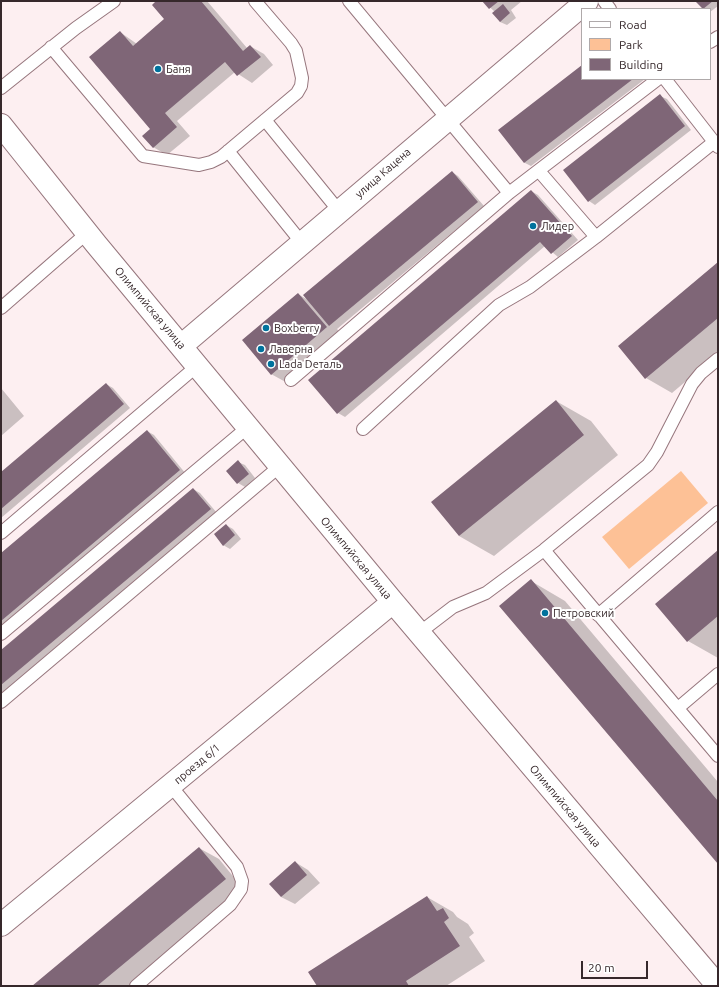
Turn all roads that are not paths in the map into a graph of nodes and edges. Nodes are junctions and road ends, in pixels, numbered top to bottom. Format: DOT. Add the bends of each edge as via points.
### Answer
graph roads {
  1 [pos="114,1"];
  2 [pos="255,1"];
  3 [pos="349,1"];
  4 [pos="587,1"];
  5 [pos="51,47"];
  6 [pos="657,80"];
  7 [pos="666,80"];
  8 [pos="1,88"];
  9 [pos="446,119"];
  10 [pos="265,120"];
  11 [pos="1,125"];
  12 [pos="716,145"];
  13 [pos="228,150"];
  14 [pos="539,171"];
  15 [pos="509,192"];
  16 [pos="339,211"];
  17 [pos="87,233"];
  18 [pos="596,237"];
  19 [pos="302,243"];
  20 [pos="1,308"];
  21 [pos="181,346"];
  22 [pos="718,359"];
  23 [pos="197,366"];
  24 [pos="291,380"];
  25 [pos="248,427"];
  26 [pos="363,429"];
  27 [pos="280,466"];
  28 [pos="718,512"];
  29 [pos="1,533"];
  30 [pos="544,550"];
  31 [pos="393,602"];
  32 [pos="598,616"];
  33 [pos="419,633"];
  34 [pos="1,634"];
  35 [pos="718,674"];
  36 [pos="1,702"];
  37 [pos="678,708"];
  38 [pos="718,756"];
  39 [pos="171,786"];
  40 [pos="1,925"];
  41 [pos="136,986"];
  42 [pos="718,986"];
  1 -- 5 [label="lane"];
  2 -- 10 [label="lane" via="291,43 296,52 302,78 297,93"];
  3 -- 9 [label="lane"];
  4 -- 9 [label="street, улица Кацена"];
  5 -- 8 [label="lane"];
  5 -- 13 [label="lane" via="143,156 199,165 211,162"];
  6 -- 14 [label="lane"];
  7 -- 12 [label="lane"];
  9 -- 15 [label="lane"];
  9 -- 16 [label="street, улица Кацена"];
  10 -- 13 [label="lane"];
  10 -- 16 [label="lane"];
  11 -- 17 [label="street, Олимпийская улица"];
  12 -- 18 [label="lane"];
  13 -- 19 [label="lane"];
  14 -- 15 [label="lane"];
  14 -- 18 [label="lane"];
  15 -- 24 [label="lane"];
  16 -- 19 [label="street, улица Кацена"];
  17 -- 20 [label="lane"];
  17 -- 21 [label="street, Олимпийская улица"];
  18 -- 26 [label="lane" via="530,288 499,305"];
  19 -- 21 [label="street, улица Кацена"];
  21 -- 23 [label="street, Олимпийская улица"];
  22 -- 30 [label="lane" via="692,384 648,465"];
  23 -- 25 [label="street, Олимпийская улица"];
  23 -- 29 [label="lane"];
  25 -- 27 [label="street, Олимпийская улица"];
  25 -- 34 [label="lane"];
  27 -- 31 [label="street, Олимпийская улица"];
  27 -- 36 [label="lane"];
  28 -- 32 [label="lane"];
  30 -- 32 [label="lane"];
  30 -- 33 [label="lane" via="486,593 453,607"];
  31 -- 33 [label="street, Олимпийская улица"];
  31 -- 39 [label="street, проезд 6/1"];
  32 -- 37 [label="lane"];
  33 -- 42 [label="street, Олимпийская улица"];
  35 -- 37 [label="lane"];
  37 -- 38 [label="lane"];
  39 -- 40 [label="street, проезд 6/1"];
  39 -- 41 [label="lane" via="237,867 242,881 241,889 230,904"];
}
